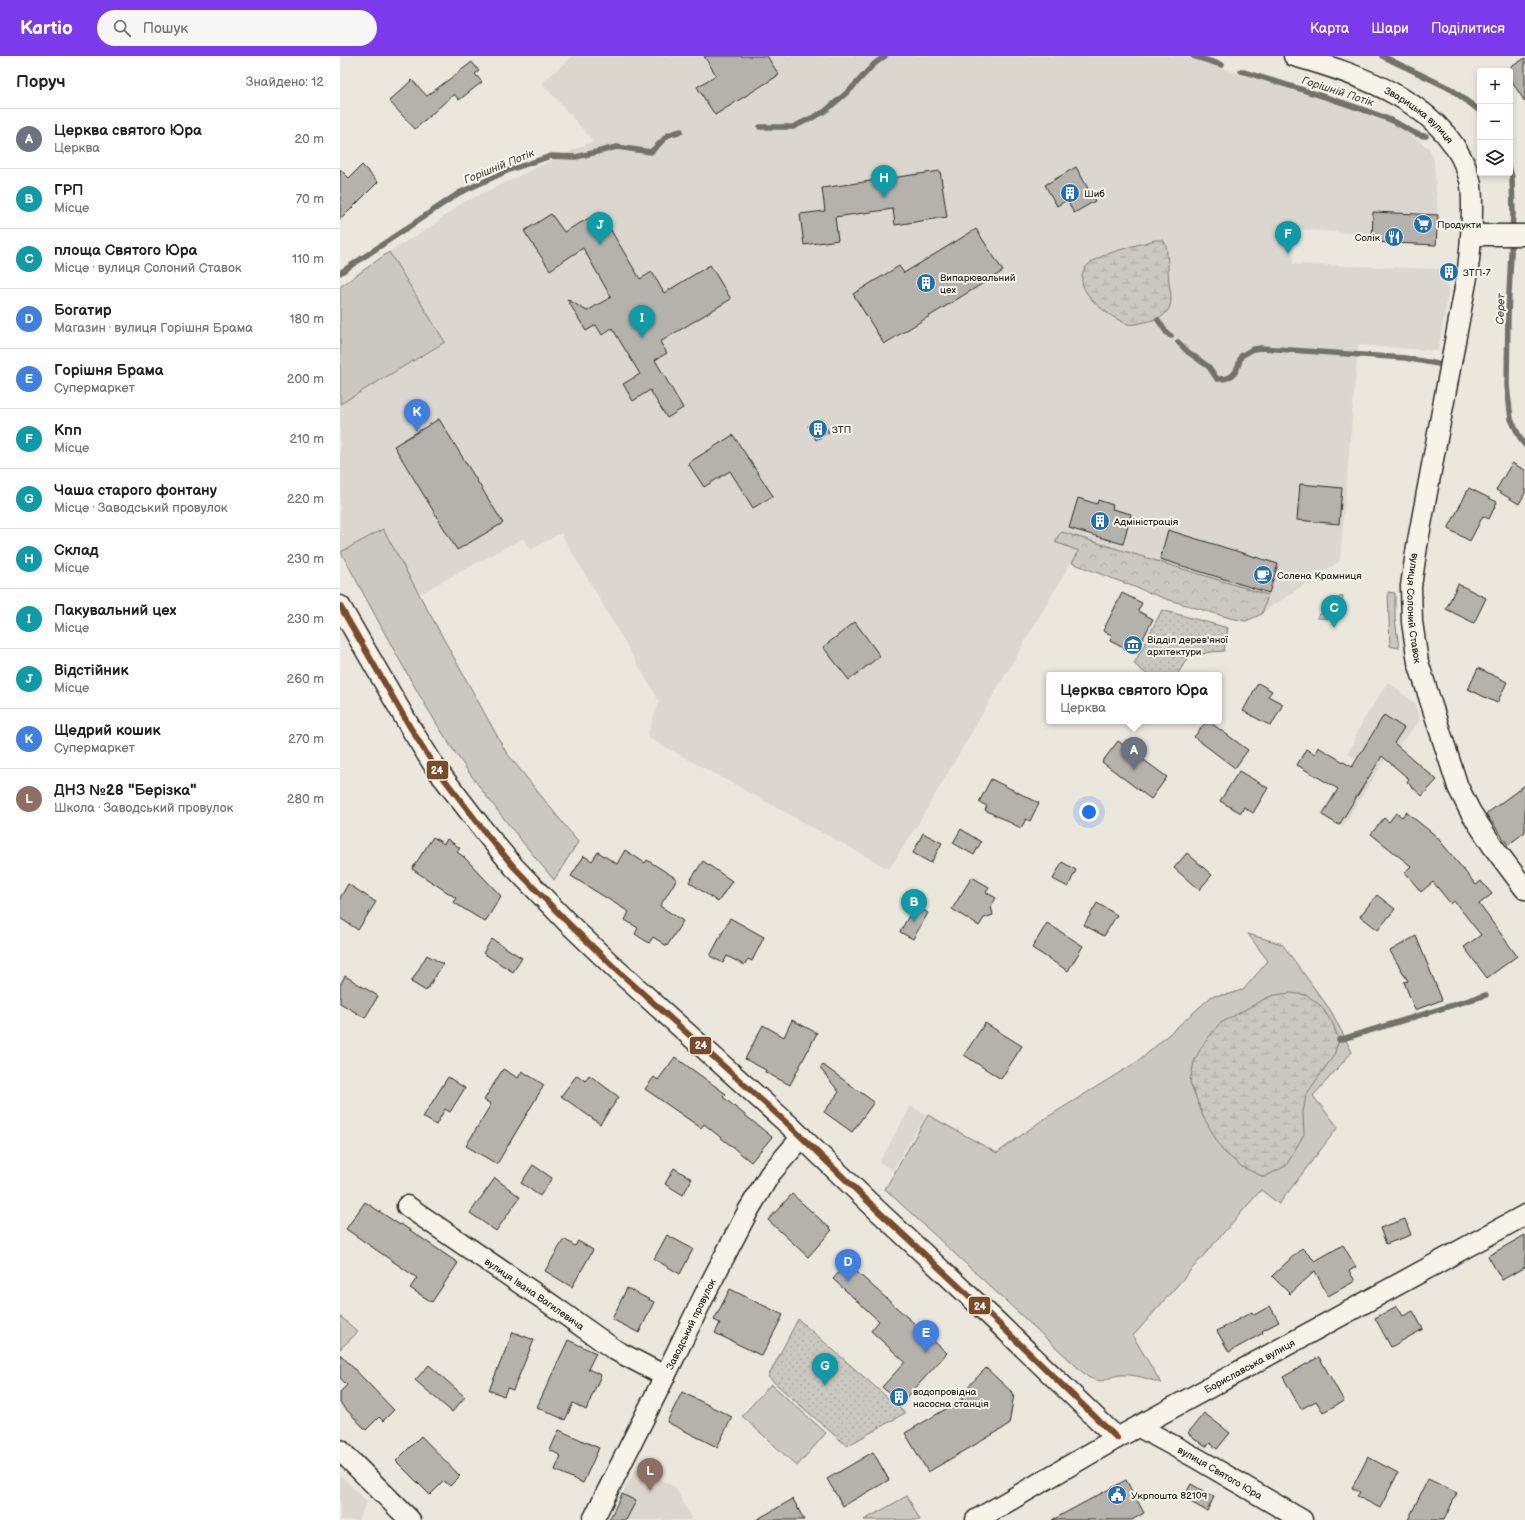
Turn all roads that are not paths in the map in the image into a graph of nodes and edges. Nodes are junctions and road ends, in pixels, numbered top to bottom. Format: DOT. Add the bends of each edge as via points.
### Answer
graph roads {
  1 [pos="1294,56"];
  2 [pos="1472,235"];
  3 [pos="1525,235"];
  4 [pos="340,606"];
  5 [pos="1525,889"];
  6 [pos="802,1137"];
  7 [pos="407,1206"];
  8 [pos="1525,1215"];
  9 [pos="666,1376"];
  10 [pos="1139,1426"];
  11 [pos="1117,1438"];
  12 [pos="340,1450"];
  13 [pos="410,1520"];
  14 [pos="593,1520"];
  15 [pos="976,1520"];
  16 [pos="1302,1520"];
  1 -- 2 [label="street, Зварицька вулиця" via="1392,92 1413,104 1434,121 1453,143 1470,181"];
  2 -- 3 [label="street"];
  2 -- 5 [label="street, вулиця Солоний Ставок" via="1466,284 1417,546 1411,586 1412,622 1418,662 1458,787 1492,845"];
  4 -- 6 [label="street" via="435,767 478,825 514,867 617,970"];
  6 -- 9 [label="street, Заводський провулок" via="770,1174 748,1211"];
  6 -- 11 [label="street"];
  7 -- 9 [label="street, вулиця Івана Вагилевича" via="615,1350"];
  8 -- 10 [label="street, Бориславська вулиця"];
  9 -- 14 [label="street, Заводський провулок"];
  10 -- 11 [label="street, Бориславська вулиця"];
  10 -- 16 [label="street, вулиця Святого Юра"];
  11 -- 15 [label="street, Бориславська вулиця"];
  12 -- 13 [label="street"];
}
